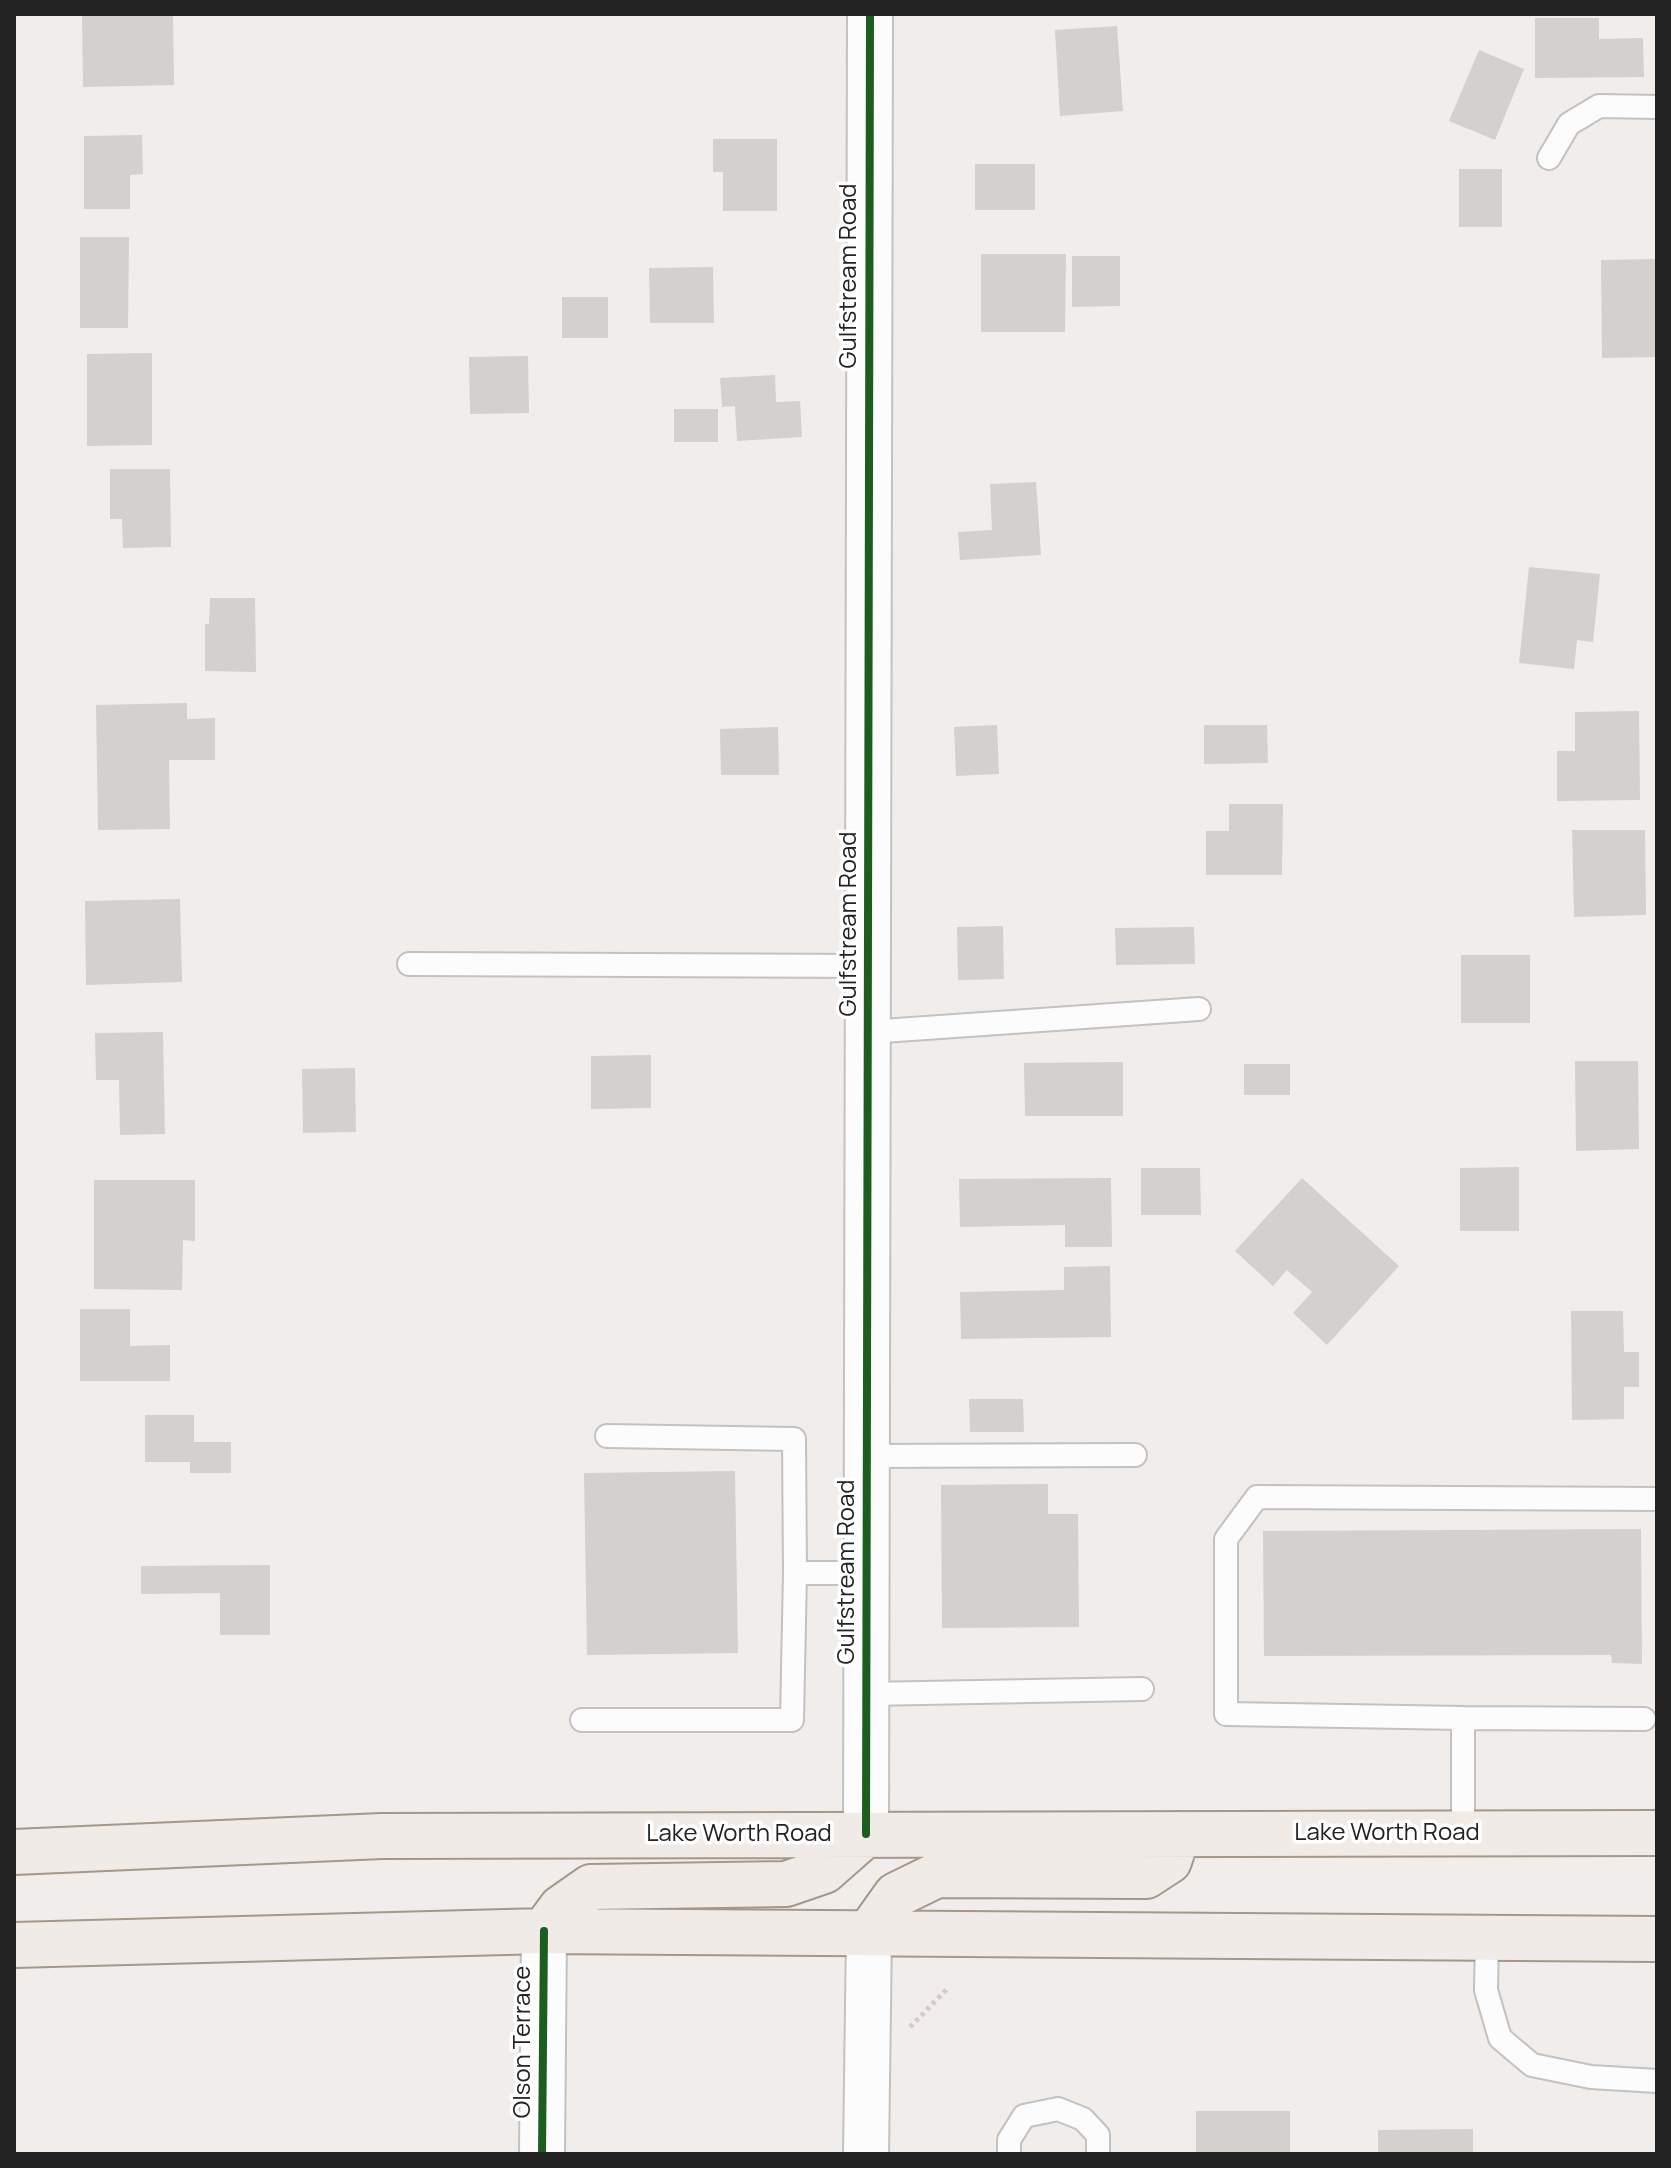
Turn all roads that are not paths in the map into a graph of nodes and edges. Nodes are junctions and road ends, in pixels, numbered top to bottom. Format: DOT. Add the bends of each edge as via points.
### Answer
graph roads {
  1 [pos="870,14"];
  2 [pos="1657,107"];
  3 [pos="1549,158"];
  4 [pos="409,964"];
  5 [pos="868,966"];
  6 [pos="1199,1009"];
  7 [pos="868,1032"];
  8 [pos="607,1436"];
  9 [pos="1135,1455"];
  10 [pos="867,1456"];
  11 [pos="1657,1499"];
  12 [pos="795,1573"];
  13 [pos="867,1573"];
  14 [pos="1142,1689"];
  15 [pos="867,1694"];
  16 [pos="1463,1718"];
  17 [pos="1644,1719"];
  18 [pos="582,1720"];
  19 [pos="1463,1833"];
  20 [pos="1657,1833"];
  21 [pos="866,1834"];
  22 [pos="1178,1834"];
  23 [pos="14,1852"];
  24 [pos="544,1931"];
  25 [pos="869,1933"];
  26 [pos="1487,1938"];
  27 [pos="1657,1939"];
  28 [pos="14,1945"];
  29 [pos="1657,2081"];
  30 [pos="542,2154"];
  31 [pos="866,2154"];
  32 [pos="1009,2154"];
  33 [pos="1098,2154"];
  1 -- 5 [label="street, Gulfstream Road"];
  2 -- 3 [label="lane" via="1599,106 1569,124"];
  4 -- 5 [label="lane"];
  5 -- 7 [label="street, Gulfstream Road"];
  6 -- 7 [label="lane"];
  7 -- 10 [label="street, Gulfstream Road"];
  8 -- 12 [label="lane" via="794,1439"];
  9 -- 10 [label="lane"];
  10 -- 13 [label="street, Gulfstream Road"];
  11 -- 16 [label="lane" via="1257,1497 1226,1539 1226,1714"];
  12 -- 13 [label="lane"];
  12 -- 18 [label="lane" via="792,1720"];
  13 -- 15 [label="street, Gulfstream Road"];
  14 -- 15 [label="lane"];
  15 -- 21 [label="street, Gulfstream Road"];
  16 -- 17 [label="lane"];
  16 -- 19 [label="lane"];
  19 -- 20 [label="main road, Lake Worth Road"];
  19 -- 22 [label="main road, Lake Worth Road"];
  21 -- 22 [label="main road, Lake Worth Road"];
  21 -- 23 [label="main road, Lake Worth Road" via="382,1836"];
  21 -- 24 [label="main road" via="824,1871 786,1884 591,1887 561,1908"];
  22 -- 25 [label="main road" via="1169,1861 1146,1876 937,1875 896,1895"];
  24 -- 25 [label="main road"];
  24 -- 28 [label="main road"];
  24 -- 30 [label="street, Olson Terrace"];
  25 -- 26 [label="main road"];
  25 -- 31 [label="street"];
  26 -- 27 [label="main road"];
  26 -- 29 [label="lane" via="1486,1990 1500,2038 1532,2065 1591,2077"];
  32 -- 33 [label="lane" via="1009,2140 1024,2116 1058,2109 1083,2119 1098,2135"];
}
